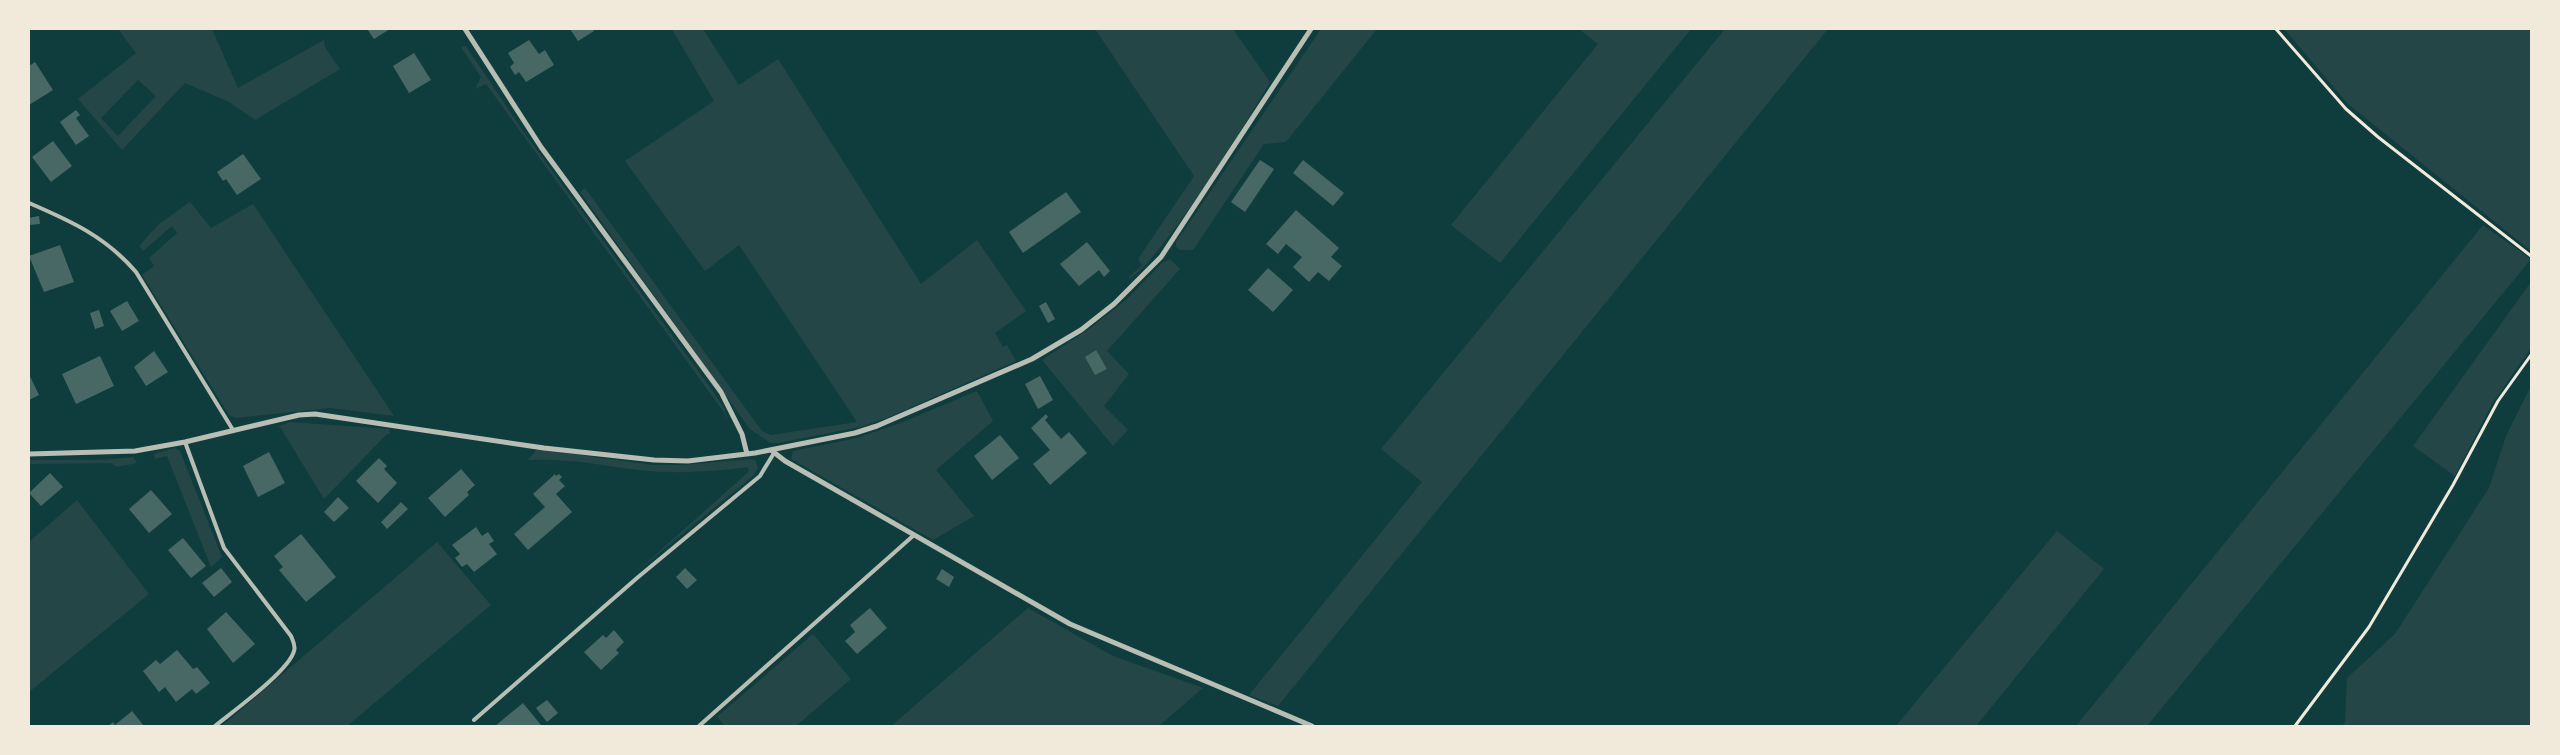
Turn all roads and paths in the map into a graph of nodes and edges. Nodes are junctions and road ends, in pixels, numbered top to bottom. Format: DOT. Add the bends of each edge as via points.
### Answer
graph roads {
  1 [pos="465,29"];
  2 [pos="1311,29"];
  3 [pos="2276,29"];
  4 [pos="29,203"];
  5 [pos="2531,256"];
  6 [pos="2531,355"];
  7 [pos="233,430"];
  8 [pos="186,442"];
  9 [pos="773,452"];
  10 [pos="29,454"];
  11 [pos="747,454"];
  12 [pos="914,535"];
  13 [pos="474,720"];
  14 [pos="215,726"];
  15 [pos="698,726"];
  16 [pos="1312,726"];
  17 [pos="2296,726"];
  1 -- 11 [label="street" via="541,147 721,392 742,434"];
  2 -- 9 [label="street" via="1161,257 1099,317 1032,359 894,420 855,433"];
  3 -- 5 [label="path" via="2346,108 2378,137"];
  4 -- 7 [label="lane" via="75,222 129,264"];
  6 -- 17 [label="path" via="2498,401 2453,485 2369,627"];
  7 -- 8 [label="street"];
  7 -- 11 [label="street" via="315,414 544,448 654,460 688,461"];
  8 -- 10 [label="street" via="135,451"];
  8 -- 14 [label="lane" via="224,548 295,645 294,653 284,667"];
  9 -- 11 [label="street"];
  9 -- 12 [label="street"];
  9 -- 13 [label="lane" via="760,476"];
  12 -- 15 [label="lane"];
  12 -- 16 [label="street" via="1070,624"];
}
